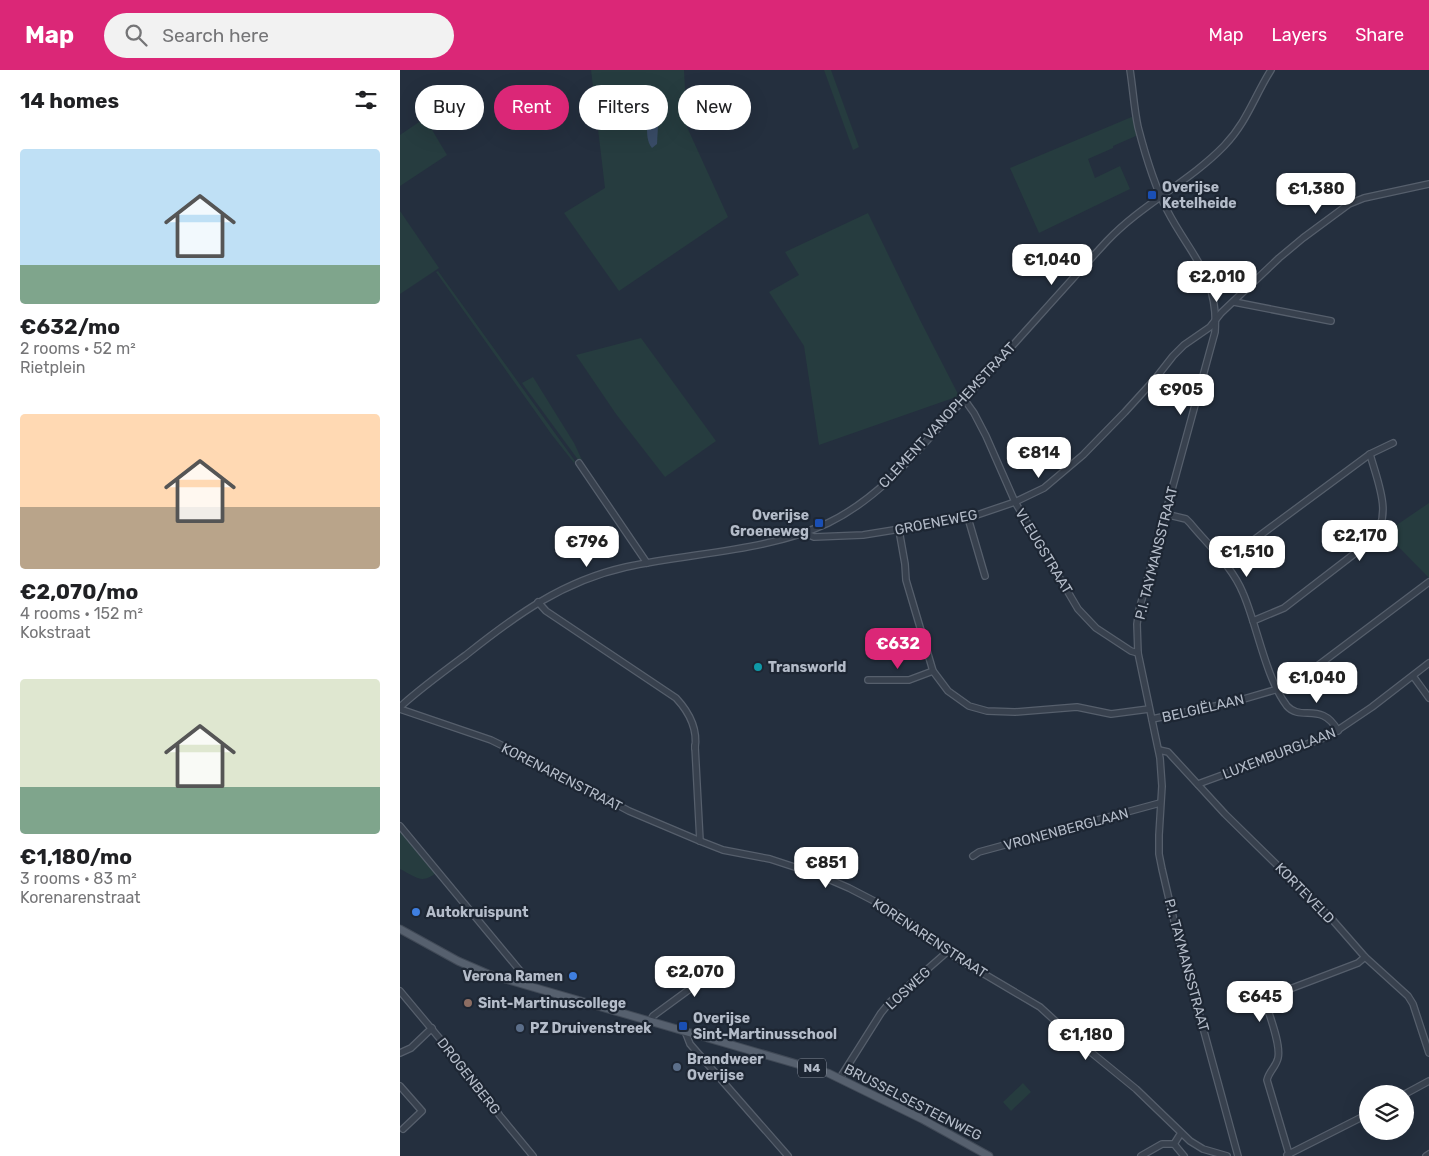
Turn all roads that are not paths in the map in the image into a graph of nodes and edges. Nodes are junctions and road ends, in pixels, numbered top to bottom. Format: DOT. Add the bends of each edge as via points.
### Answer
graph roads {
  1 [pos="1130,70"];
  2 [pos="1271,70"];
  3 [pos="1429,184"];
  4 [pos="1162,196"];
  5 [pos="1234,302"];
  6 [pos="1216,320"];
  7 [pos="1331,321"];
  8 [pos="964,399"];
  9 [pos="1394,442"];
  10 [pos="1370,454"];
  11 [pos="579,463"];
  12 [pos="1015,502"];
  13 [pos="1165,514"];
  14 [pos="968,518"];
  15 [pos="899,530"];
  16 [pos="804,533"];
  17 [pos="1224,562"];
  18 [pos="647,563"];
  19 [pos="985,576"];
  20 [pos="1429,582"];
  21 [pos="538,602"];
  22 [pos="1253,621"];
  23 [pos="1138,653"];
  24 [pos="1429,663"];
  25 [pos="933,671"];
  26 [pos="1413,676"];
  27 [pos="868,680"];
  28 [pos="1278,689"];
  29 [pos="1429,698"];
  30 [pos="400,708"];
  31 [pos="1149,710"];
  32 [pos="1152,720"];
  33 [pos="1338,731"];
  34 [pos="1158,750"];
  35 [pos="1198,784"];
  36 [pos="1160,803"];
  37 [pos="400,826"];
  38 [pos="700,842"];
  39 [pos="973,856"];
  40 [pos="400,929"];
  41 [pos="947,952"];
  42 [pos="1365,958"];
  43 [pos="723,963"];
  44 [pos="526,985"];
  45 [pos="401,995"];
  46 [pos="650,1021"];
  47 [pos="432,1028"];
  48 [pos="685,1031"];
  49 [pos="696,1034"];
  50 [pos="694,1048"];
  51 [pos="400,1053"];
  52 [pos="1429,1053"];
  53 [pos="840,1078"];
  54 [pos="1429,1081"];
  55 [pos="400,1086"];
  56 [pos="1414,1089"];
  57 [pos="1359,1119"];
  58 [pos="403,1129"];
  59 [pos="1181,1133"];
  60 [pos="1174,1144"];
  61 [pos="1429,1154"];
  62 [pos="1287,1155"];
  63 [pos="533,1156"];
  64 [pos="788,1156"];
  65 [pos="989,1156"];
  66 [pos="1141,1156"];
  67 [pos="1184,1156"];
  68 [pos="1227,1156"];
  69 [pos="1238,1156"];
  70 [pos="1426,1156"];
  1 -- 4 [label="street, P.I. TAYMANSSTRAAT" via="1138,126"];
  2 -- 4 [label="street, CLEMENT VANOPHEMSTRAAT" via="1236,134 1204,165"];
  3 -- 5 [label="street, GROENEWEG" via="1349,204 1281,256"];
  4 -- 6 [label="street, P.I. TAYMANSSTRAAT" via="1202,265 1210,285"];
  4 -- 8 [label="street, CLEMENT VANOPHEMSTRAAT" via="1109,239"];
  5 -- 6 [label="street, GROENEWEG"];
  5 -- 7 [label="street"];
  6 -- 12 [label="street, GROENEWEG" via="1173,356 1083,455 1044,488"];
  6 -- 13 [label="street, P.I. TAYMANSSTRAAT"];
  8 -- 12 [label="street, VLEUGSTRAAT" via="986,436"];
  8 -- 16 [label="street, CLEMENT VANOPHEMSTRAAT" via="886,483 860,505"];
  9 -- 10 [label="street"];
  10 -- 17 [label="street"];
  10 -- 22 [label="street" via="1383,507 1378,533 1284,608"];
  11 -- 18 [label="street"];
  12 -- 14 [label="street, GROENEWEG"];
  12 -- 23 [label="street, VLEUGSTRAAT" via="1078,609 1096,628"];
  13 -- 17 [label="street" via="1190,523"];
  13 -- 23 [label="street, P.I. TAYMANSSTRAAT" via="1139,610"];
  14 -- 15 [label="street, GROENEWEG"];
  14 -- 19 [label="street"];
  15 -- 16 [label="street, GROENEWEG" via="814,537"];
  15 -- 25 [label="street" via="906,580"];
  16 -- 18 [label="street, CLEMENT VANOPHEMSTRAAT" via="774,542"];
  17 -- 22 [label="street" via="1243,591"];
  18 -- 21 [label="street, CLEMENT VANOPHEMSTRAAT" via="592,577"];
  20 -- 28 [label="street, BELGIËLAAN" via="1308,673"];
  21 -- 30 [label="street, CLEMENT VANOPHEMSTRAAT" via="503,625"];
  21 -- 38 [label="street" via="546,611 676,698 685,708 692,724 695,748"];
  22 -- 28 [label="street"];
  23 -- 31 [label="street, P.I. TAYMANSSTRAAT"];
  24 -- 26 [label="street, LUXEMBURGLAAN"];
  25 -- 27 [label="street" via="910,680"];
  25 -- 31 [label="street" via="948,691 969,706 986,711 1077,707 1111,714"];
  26 -- 29 [label="street"];
  26 -- 33 [label="street, LUXEMBURGLAAN"];
  28 -- 32 [label="street, BELGIËLAAN"];
  28 -- 33 [label="street" via="1288,707 1323,715"];
  30 -- 38 [label="street, KORENARENSTRAAT" via="491,740 629,811"];
  31 -- 32 [label="street, P.I. TAYMANSSTRAAT"];
  32 -- 34 [label="street, P.I. TAYMANSSTRAAT"];
  33 -- 35 [label="street, LUXEMBURGLAAN"];
  34 -- 35 [label="street, KORTEVELD" via="1168,752"];
  34 -- 36 [label="street, P.I. TAYMANSSTRAAT" via="1162,786"];
  35 -- 42 [label="street, KORTEVELD" via="1330,917"];
  36 -- 39 [label="street, VRONENBERGLAAN"];
  36 -- 69 [label="street, P.I. TAYMANSSTRAAT" via="1162,869"];
  37 -- 44 [label="street" via="520,971 527,980"];
  38 -- 41 [label="street, KORENARENSTRAAT" via="793,866 850,888 899,914"];
  40 -- 44 [label="main road, BRUSSELSESTEENWEG / N4" via="469,966"];
  41 -- 53 [label="street, LOSWEG" via="890,1002"];
  41 -- 59 [label="street, KORENARENSTRAAT" via="1040,1007 1136,1089"];
  42 -- 52 [label="street, KORTEVELD" via="1408,996"];
  42 -- 62 [label="street" via="1274,995 1266,1004 1278,1048 1278,1058 1267,1080"];
  43 -- 46 [label="street"];
  44 -- 46 [label="main road, BRUSSELSESTEENWEG / N4"];
  45 -- 47 [label="street, DROGENBERG"];
  46 -- 48 [label="main road, BRUSSELSESTEENWEG / N4"];
  47 -- 51 [label="street" via="411,1048"];
  47 -- 63 [label="street, DROGENBERG"];
  48 -- 49 [label="main road, BRUSSELSESTEENWEG / N4"];
  48 -- 50 [label="street"];
  49 -- 50 [label="street"];
  49 -- 53 [label="main road, BRUSSELSESTEENWEG / N4"];
  50 -- 64 [label="street"];
  53 -- 65 [label="main road, BRUSSELSESTEENWEG / N4"];
  54 -- 56 [label="street"];
  55 -- 58 [label="street" via="422,1111"];
  57 -- 62 [label="street"];
  59 -- 60 [label="street"];
  59 -- 68 [label="street, KORENARENSTRAAT" via="1203,1149"];
  60 -- 66 [label="street" via="1162,1144"];
  60 -- 67 [label="street"];
  61 -- 70 [label="street"];
}
